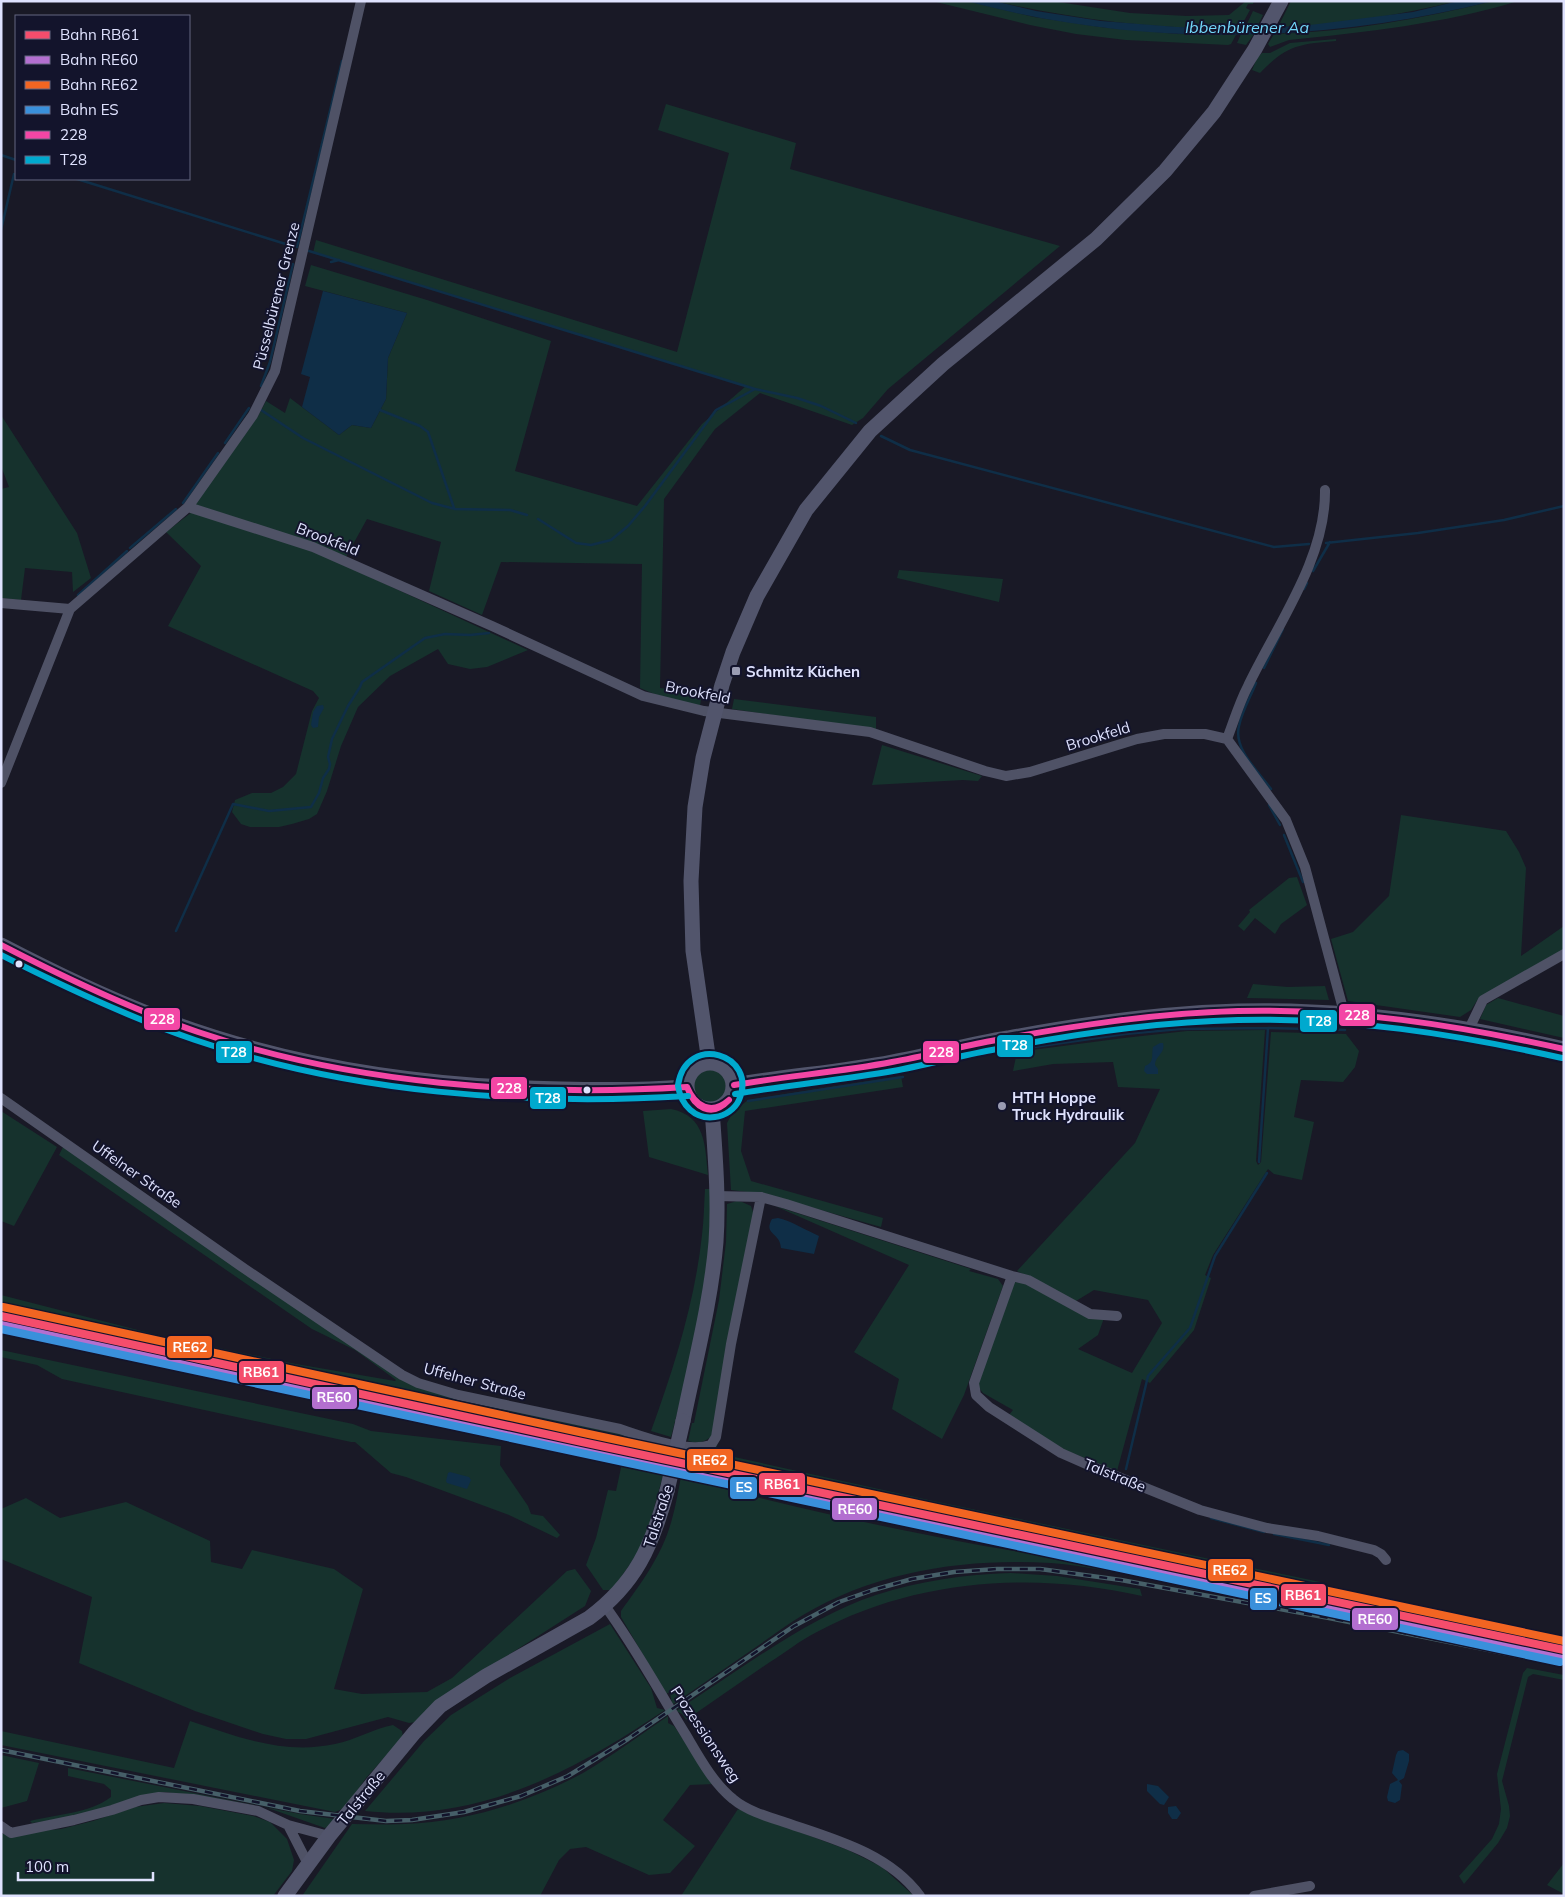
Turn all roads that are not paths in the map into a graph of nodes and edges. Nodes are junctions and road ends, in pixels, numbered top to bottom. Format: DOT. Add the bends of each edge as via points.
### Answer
graph roads {
  1 [pos="361,1"];
  2 [pos="1281,1"];
  3 [pos="1325,490"];
  4 [pos="188,506"];
  5 [pos="1,603"];
  6 [pos="70,609"];
  7 [pos="714,712"];
  8 [pos="1227,739"];
  9 [pos="1,783"];
  10 [pos="1,946"];
  11 [pos="1564,954"];
  12 [pos="1342,1014"];
  13 [pos="1469,1029"];
  14 [pos="1564,1049"];
  15 [pos="709,1062"];
  16 [pos="734,1086"];
  17 [pos="687,1087"];
  18 [pos="1,1098"];
  19 [pos="712,1109"];
  20 [pos="716,1196"];
  21 [pos="761,1198"];
  22 [pos="1012,1276"];
  23 [pos="1117,1316"];
  24 [pos="1386,1560"];
  25 [pos="605,1606"];
  26 [pos="288,1825"];
  27 [pos="1,1826"];
  28 [pos="329,1836"];
  29 [pos="308,1864"];
  30 [pos="1310,1886"];
  31 [pos="285,1896"];
  32 [pos="920,1896"];
  33 [pos="1254,1896"];
  1 -- 4 [label="street, Püsselbürener Grenze" via="275,371 253,416"];
  2 -- 7 [label="street" via="1257,46 1214,112 1165,171 1096,239 943,364 878,424 812,503 757,596 733,652"];
  3 -- 8 [label="street" via="1325,511 1314,554 1247,688"];
  4 -- 6 [label="street, Püsselbürener Grenze"];
  4 -- 7 [label="street, Brookfeld" via="313,547 643,696"];
  5 -- 6 [label="street"];
  6 -- 9 [label="street, Püsselbürener Grenze"];
  7 -- 8 [label="street, Brookfeld" via="870,732 1006,776 1164,734 1205,734"];
  7 -- 15 [label="street" via="695,807 691,881 693,952"];
  8 -- 12 [label="street" via="1286,820 1305,867"];
  10 -- 17 [label="street" via="148,1014 263,1051 329,1066 446,1084 499,1088"];
  11 -- 13 [label="street" via="1484,1000"];
  12 -- 13 [label="street"];
  12 -- 16 [label="street" via="1238,1011 1128,1019 1006,1038 836,1072"];
  13 -- 14 [label="street"];
  15 -- 16 [label="street" via="723,1066"];
  15 -- 17 [label="street" via="695,1068"];
  16 -- 19 [label="street" via="730,1099"];
  17 -- 19 [label="street" via="698,1105"];
  18 -- 21 [label="street, Uffelner Straße" via="410,1379 458,1395 695,1447 711,1445 716,1437"];
  19 -- 20 [label="street, Talstraße"];
  20 -- 21 [label="street"];
  20 -- 25 [label="street, Talstraße, bridge" via="716,1242 710,1290 667,1490 645,1556"];
  21 -- 22 [label="street"];
  22 -- 23 [label="street" via="1028,1280 1090,1314"];
  22 -- 24 [label="street, Talstraße" via="974,1383 976,1395 989,1407 1062,1453 1200,1510 1267,1528 1374,1550"];
  25 -- 28 [label="street, Talstraße" via="440,1706"];
  25 -- 32 [label="street, Prozessionsweg" via="702,1760 734,1800 756,1812 849,1845 884,1863"];
  26 -- 27 [label="street" via="258,1811 193,1799 159,1797 11,1833"];
  26 -- 28 [label="street"];
  26 -- 29 [label="street"];
  28 -- 29 [label="street, Talstraße"];
  29 -- 31 [label="street, Talstraße"];
  30 -- 33 [label="street"];
}
